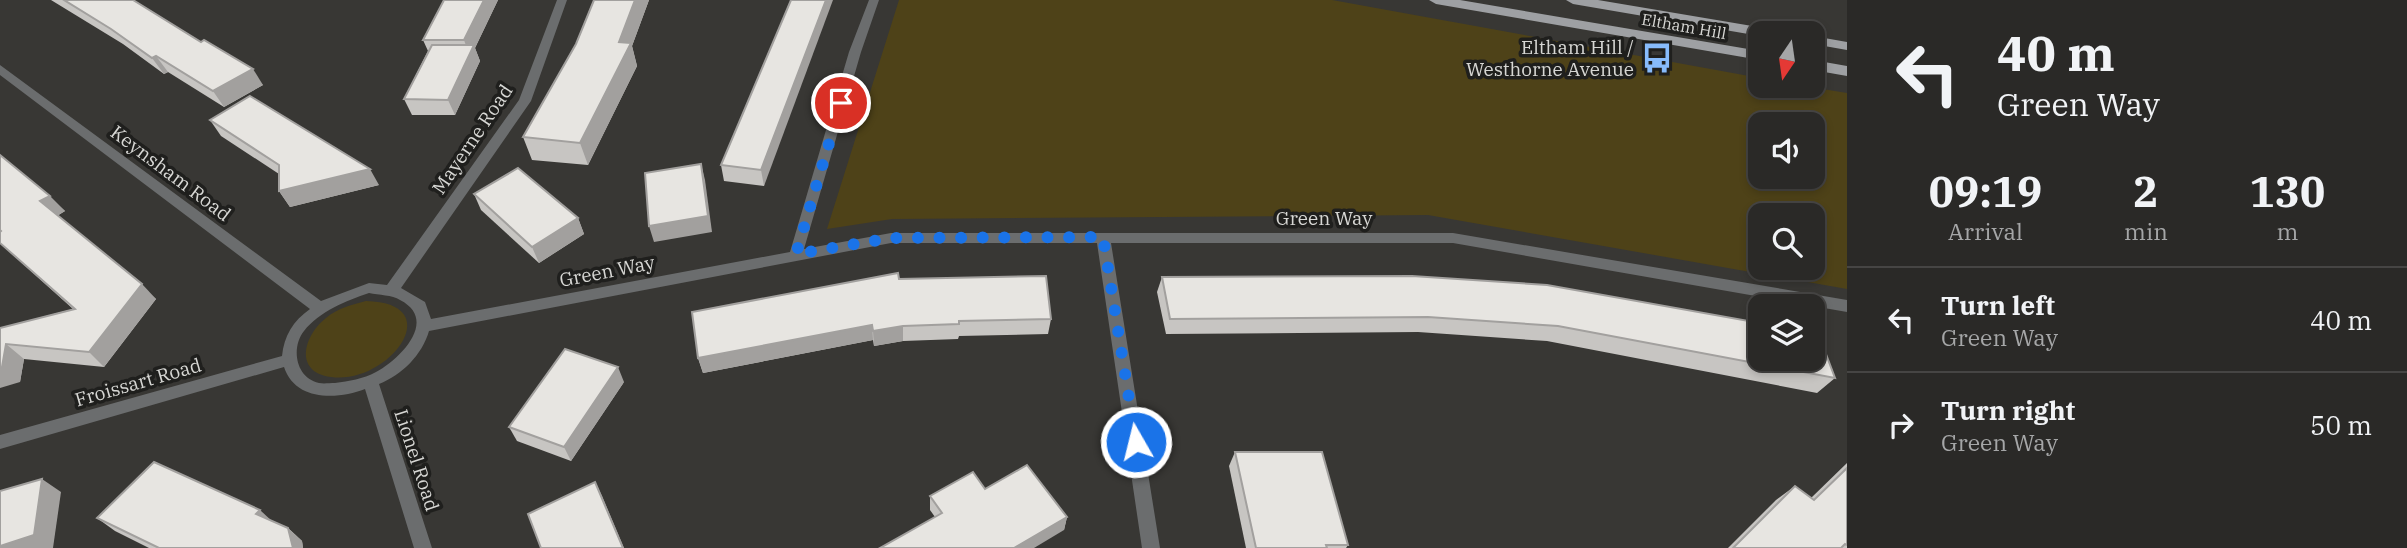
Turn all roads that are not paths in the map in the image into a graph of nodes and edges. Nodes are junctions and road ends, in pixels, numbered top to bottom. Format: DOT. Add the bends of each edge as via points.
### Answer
graph roads {
  1 [pos="562,0"];
  2 [pos="874,0"];
  3 [pos="1436,0"];
  4 [pos="1573,0"];
  5 [pos="1748,29"];
  6 [pos="1825,42"];
  7 [pos="1847,46"];
  8 [pos="1748,54"];
  9 [pos="1825,67"];
  10 [pos="0,69"];
  11 [pos="1847,71"];
  12 [pos="1103,237"];
  13 [pos="796,254"];
  14 [pos="393,288"];
  15 [pos="1847,306"];
  16 [pos="319,308"];
  17 [pos="425,326"];
  18 [pos="288,360"];
  19 [pos="371,384"];
  20 [pos="0,442"];
  21 [pos="423,548"];
  22 [pos="1152,548"];
  1 -- 14 [label="street, Mayerne Road" via="525,101"];
  2 -- 13 [label="street"];
  3 -- 8 [label="main road, Eltham Hill"];
  4 -- 5 [label="main road, Eltham Hill"];
  6 -- 7 [label="main road"];
  9 -- 11 [label="main road"];
  10 -- 16 [label="street, Keynsham Road"];
  12 -- 13 [label="street, Green Way" via="891,238"];
  12 -- 15 [label="street, Green Way" via="1453,238"];
  12 -- 22 [label="street"];
  13 -- 17 [label="street, Green Way"];
  14 -- 16 [label="street" via="343,295"];
  14 -- 17 [label="street" via="411,296 422,309"];
  16 -- 18 [label="street" via="296,333"];
  17 -- 19 [label="street" via="416,348 398,368"];
  18 -- 19 [label="street" via="296,378 315,389 342,391"];
  18 -- 20 [label="street, Froissart Road"];
  19 -- 21 [label="street, Lionel Road"];
}
